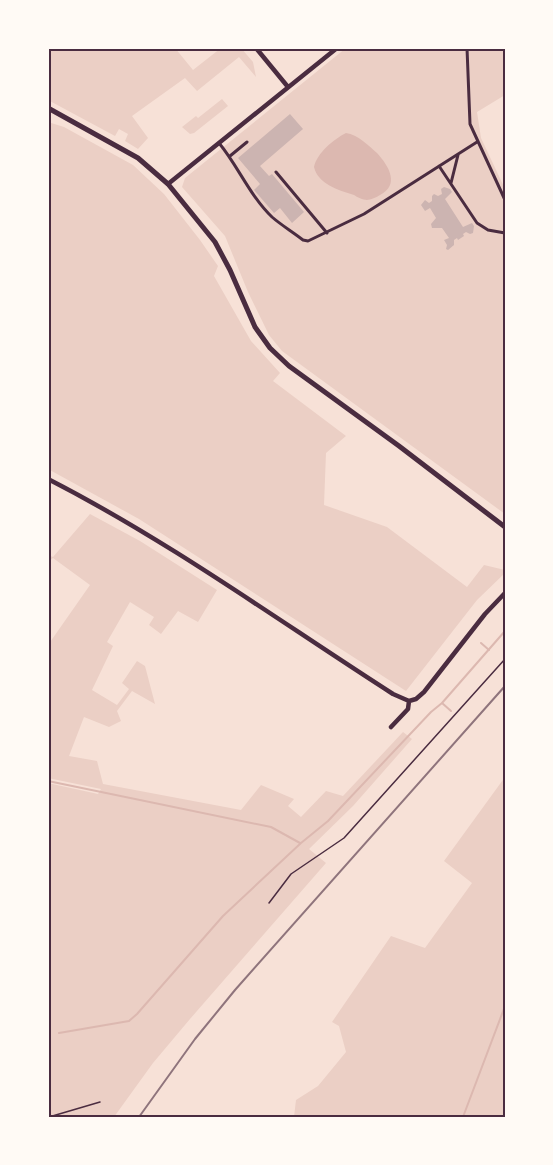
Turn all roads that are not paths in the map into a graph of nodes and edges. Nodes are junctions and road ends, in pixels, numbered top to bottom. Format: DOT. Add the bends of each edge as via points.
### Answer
graph roads {
  1 [pos="256,48"];
  2 [pos="337,48"];
  3 [pos="467,48"];
  4 [pos="288,87"];
  5 [pos="48,108"];
  6 [pos="247,142"];
  7 [pos="477,142"];
  8 [pos="219,143"];
  9 [pos="459,153"];
  10 [pos="230,156"];
  11 [pos="439,165"];
  12 [pos="276,172"];
  13 [pos="168,184"];
  14 [pos="451,184"];
  15 [pos="505,200"];
  16 [pos="327,233"];
  17 [pos="505,233"];
  18 [pos="48,478"];
  19 [pos="505,527"];
  20 [pos="505,593"];
  21 [pos="409,701"];
  22 [pos="391,727"];
  1 -- 4 [label="street"];
  2 -- 4 [label="street"];
  3 -- 7 [label="street" via="469,117"];
  4 -- 8 [label="street"];
  5 -- 13 [label="street" via="138,158"];
  6 -- 10 [label="street"];
  7 -- 9 [label="street"];
  7 -- 15 [label="street"];
  8 -- 10 [label="street"];
  8 -- 13 [label="street"];
  9 -- 11 [label="street"];
  9 -- 14 [label="street"];
  10 -- 16 [label="street" via="272,217 303,240"];
  11 -- 14 [label="street"];
  11 -- 16 [label="street"];
  12 -- 16 [label="street"];
  13 -- 19 [label="street" via="215,242 255,327 270,348"];
  14 -- 17 [label="street" via="477,223"];
  18 -- 21 [label="street" via="146,533 400,699"];
  20 -- 21 [label="street" via="423,692"];
  21 -- 22 [label="street" via="408,709"];
}
